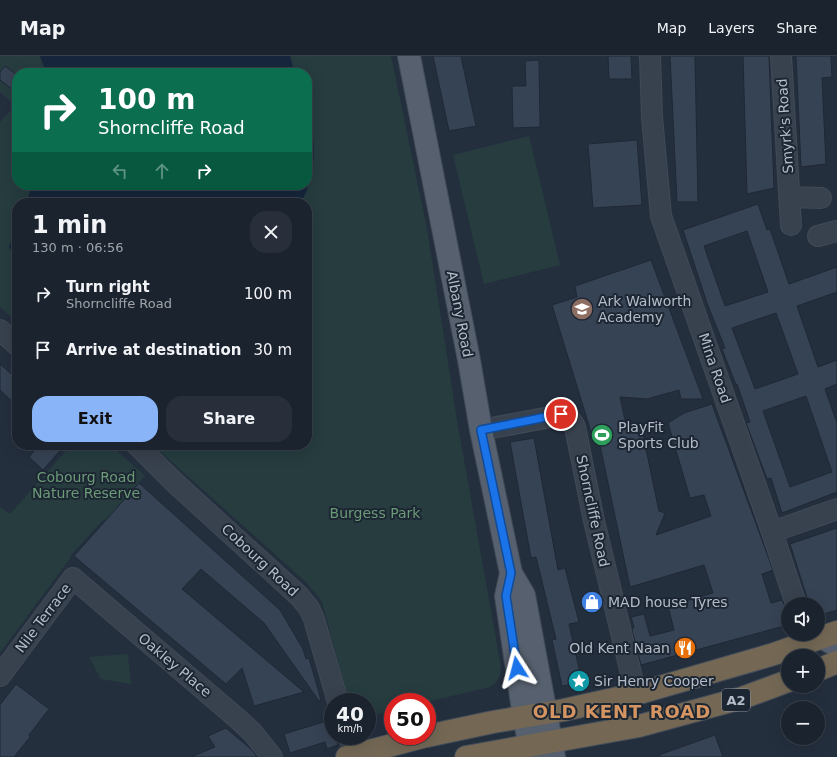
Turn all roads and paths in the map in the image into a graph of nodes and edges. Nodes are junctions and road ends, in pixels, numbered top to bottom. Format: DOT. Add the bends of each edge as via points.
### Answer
graph roads {
  1 [pos="409,56"];
  2 [pos="650,56"];
  3 [pos="781,56"];
  4 [pos="790,197"];
  5 [pos="821,198"];
  6 [pos="791,225"];
  7 [pos="0,330"];
  8 [pos="12,341"];
  9 [pos="481,430"];
  10 [pos="142,450"];
  11 [pos="837,509"];
  12 [pos="772,532"];
  13 [pos="511,573"];
  14 [pos="73,578"];
  15 [pos="794,597"];
  16 [pos="815,641"];
  17 [pos="837,662"];
  18 [pos="825,667"];
  19 [pos="0,676"];
  20 [pos="781,684"];
  21 [pos="335,693"];
  22 [pos="636,694"];
  23 [pos="546,713"];
  24 [pos="524,717"];
  25 [pos="436,734"];
  26 [pos="384,743"];
  27 [pos="350,749"];
  28 [pos="553,750"];
  29 [pos="531,751"];
  30 [pos="272,757"];
  31 [pos="469,757"];
  1 -- 9 [label="main road, Albany Road"];
  2 -- 12 [label="street, Mina Road" via="652,117 661,216"];
  3 -- 4 [label="street, Smyrk's Road"];
  4 -- 5 [label="street"];
  4 -- 6 [label="street, Smyrk's Road"];
  7 -- 8 [label="street"];
  9 -- 13 [label="main road, Albany Road"];
  9 -- 22 [label="street, Shorncliffe Road" via="561,414 573,421 594,521"];
  10 -- 21 [label="street, Cobourg Road" via="309,608"];
  11 -- 12 [label="street"];
  12 -- 15 [label="street, Mina Road"];
  13 -- 23 [label="main road, Albany Road" via="524,594"];
  13 -- 24 [label="main road, Albany Road" via="506,596"];
  14 -- 19 [label="street, Nile Terrace"];
  14 -- 30 [label="street, Oakley Place" via="238,719"];
  16 -- 22 [label="highway, A2"];
  17 -- 18 [label="highway"];
  20 -- 28 [label="highway, A2" via="742,698"];
  22 -- 23 [label="highway, A2"];
  23 -- 24 [label="highway, A2"];
  23 -- 28 [label="main road, Albany Road"];
  24 -- 25 [label="highway, A2"];
  24 -- 29 [label="main road, Albany Road"];
  26 -- 27 [label="highway, A2"];
  28 -- 29 [label="highway, A2"];
  29 -- 31 [label="highway, A2"];
}
